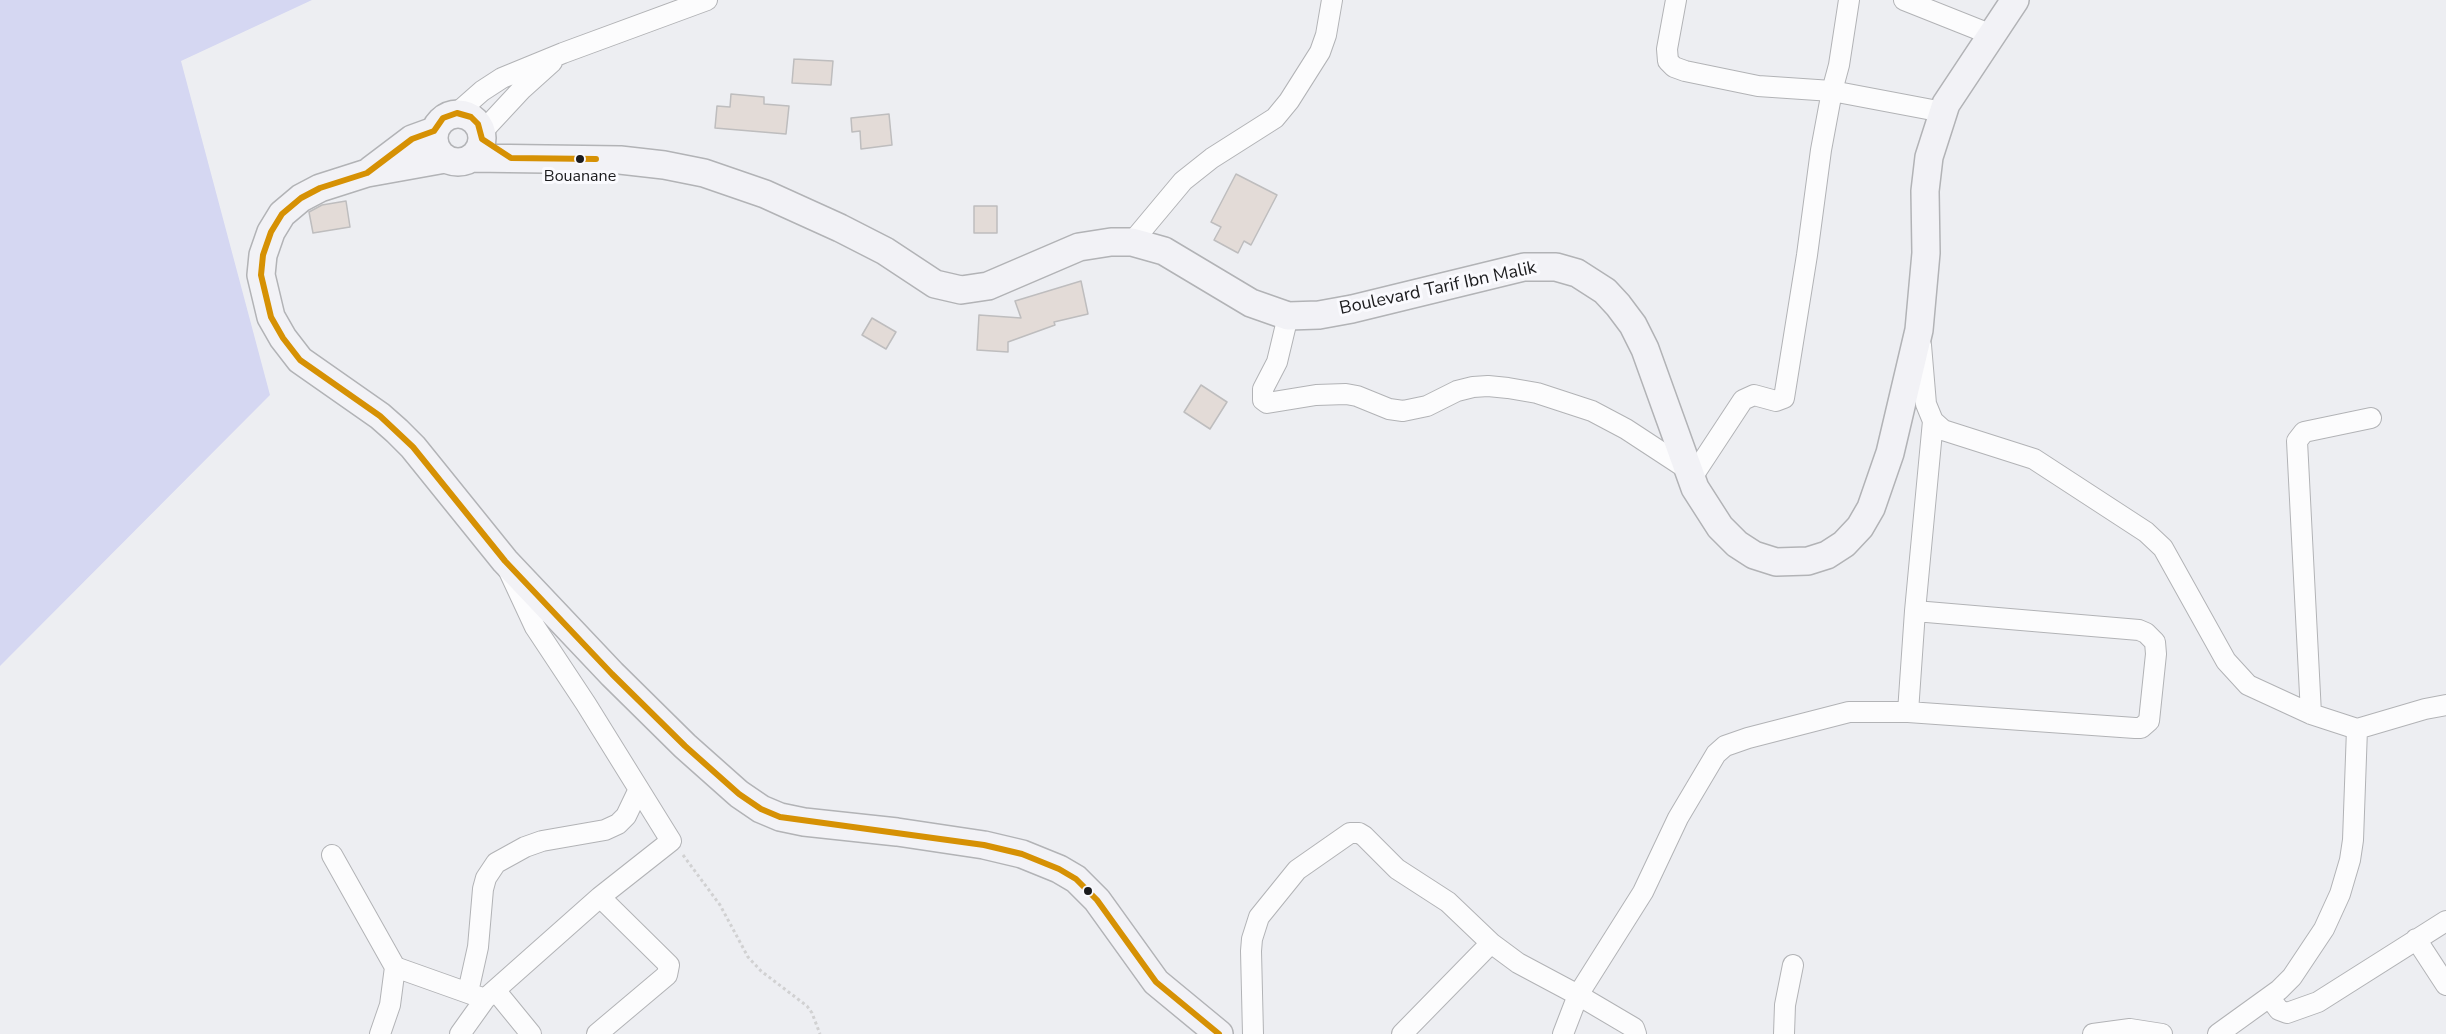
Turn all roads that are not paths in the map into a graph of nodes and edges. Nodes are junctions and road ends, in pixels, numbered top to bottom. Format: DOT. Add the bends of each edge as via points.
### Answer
graph roads {
  1 [pos="707,0"];
  2 [pos="1332,0"];
  3 [pos="1676,0"];
  4 [pos="1849,0"];
  5 [pos="1904,0"];
  6 [pos="2016,0"];
  7 [pos="1992,35"];
  8 [pos="563,52"];
  9 [pos="1832,91"];
  10 [pos="1943,112"];
  11 [pos="457,113"];
  12 [pos="434,130"];
  13 [pos="479,143"];
  14 [pos="445,159"];
  15 [pos="367,173"];
  16 [pos="1132,242"];
  17 [pos="1288,316"];
  18 [pos="1919,330"];
  19 [pos="2371,418"];
  20 [pos="1933,422"];
  21 [pos="1689,474"];
  22 [pos="505,561"];
  23 [pos="1915,611"];
  24 [pos="2446,705"];
  25 [pos="1908,712"];
  26 [pos="2311,714"];
  27 [pos="2357,729"];
  28 [pos="638,791"];
  29 [pos="332,855"];
  30 [pos="600,897"];
  31 [pos="2446,921"];
  32 [pos="2416,939"];
  33 [pos="1491,944"];
  34 [pos="1793,965"];
  35 [pos="395,967"];
  36 [pos="2446,985"];
  37 [pos="483,994"];
  38 [pos="1578,995"];
  39 [pos="2270,998"];
  40 [pos="380,1034"];
  41 [pos="460,1034"];
  42 [pos="531,1034"];
  43 [pos="597,1034"];
  44 [pos="1220,1034"];
  45 [pos="1253,1034"];
  46 [pos="1402,1034"];
  47 [pos="1563,1034"];
  48 [pos="1636,1034"];
  49 [pos="1784,1034"];
  50 [pos="2093,1034"];
  51 [pos="2162,1034"];
  52 [pos="2218,1034"];
  1 -- 8 [label="street"];
  2 -- 16 [label="street" via="1320,52 1275,118 1183,181"];
  3 -- 9 [label="street" via="1667,50 1668,61 1674,67 1758,86"];
  4 -- 9 [label="street"];
  5 -- 7 [label="street"];
  6 -- 7 [label="street, Boulevard Tarif Ibn Malik"];
  7 -- 10 [label="street, Boulevard Tarif Ibn Malik"];
  8 -- 11 [label="street" via="502,78"];
  8 -- 13 [label="street" via="522,89"];
  9 -- 10 [label="street"];
  9 -- 21 [label="street" via="1784,398 1776,401 1754,395 1743,400"];
  10 -- 18 [label="street, Boulevard Tarif Ibn Malik" via="1929,157"];
  11 -- 12 [label="street" via="443,118"];
  11 -- 13 [label="street" via="478,124"];
  12 -- 14 [label="street" via="434,144"];
  12 -- 15 [label="street" via="412,140"];
  13 -- 14 [label="street" via="463,162"];
  13 -- 16 [label="street, Boulevard Tarif Ibn Malik" via="512,158 638,162 719,177 840,228 885,251 923,278 949,289 988,286 1079,248"];
  14 -- 15 [label="street"];
  15 -- 22 [label="street" via="320,188 282,214 263,255 261,275 271,317 300,360 380,416 412,447"];
  16 -- 17 [label="street, Boulevard Tarif Ibn Malik" via="1164,251 1251,303"];
  17 -- 21 [label="street, Boulevard Tarif Ibn Malik" via="1352,309 1524,267 1556,267 1577,273 1605,291 1632,325 1645,349"];
  17 -- 21 [label="street" via="1277,362 1263,389 1263,400 1267,403 1346,394 1402,411 1427,406 1473,387 1508,388 1592,411 1626,429"];
  18 -- 20 [label="street" via="1926,404"];
  18 -- 21 [label="street, Boulevard Tarif Ibn Malik" via="1890,453 1871,508 1860,527 1827,555 1808,561 1776,562 1754,555 1720,527"];
  19 -- 26 [label="street" via="2304,432 2297,441"];
  20 -- 23 [label="street"];
  20 -- 26 [label="street" via="1943,430 2034,459 2146,532 2163,548 2239,678 2258,691"];
  22 -- 28 [label="street" via="535,627"];
  22 -- 44 [label="street" via="686,746 760,809 804,822 992,847 1059,869 1098,900 1156,982"];
  23 -- 25 [label="street"];
  23 -- 25 [label="street" via="2139,630 2155,642 2156,654 2150,716 2141,728"];
  24 -- 27 [label="street"];
  25 -- 38 [label="street" via="1849,712 1725,746 1716,754 1678,818 1643,892"];
  26 -- 27 [label="street"];
  27 -- 39 [label="street" via="2353,840 2343,885 2306,958"];
  28 -- 30 [label="street" via="671,841"];
  28 -- 37 [label="street" via="618,824 605,830 542,841 496,863 483,889 478,947"];
  29 -- 35 [label="street"];
  30 -- 37 [label="street"];
  30 -- 43 [label="street" via="669,965 667,975"];
  31 -- 32 [label="street"];
  32 -- 36 [label="street"];
  32 -- 39 [label="street" via="2309,1006 2283,1012"];
  33 -- 38 [label="street"];
  33 -- 45 [label="street" via="1448,902 1397,869 1364,836 1350,833 1297,870 1259,917 1251,951"];
  33 -- 46 [label="street"];
  34 -- 49 [label="street"];
  35 -- 37 [label="street"];
  35 -- 40 [label="street" via="390,1005"];
  37 -- 41 [label="street"];
  37 -- 42 [label="street"];
  38 -- 47 [label="street"];
  38 -- 48 [label="street" via="1634,1028"];
  39 -- 52 [label="street"];
  50 -- 51 [label="street" via="2130,1029"];
}
